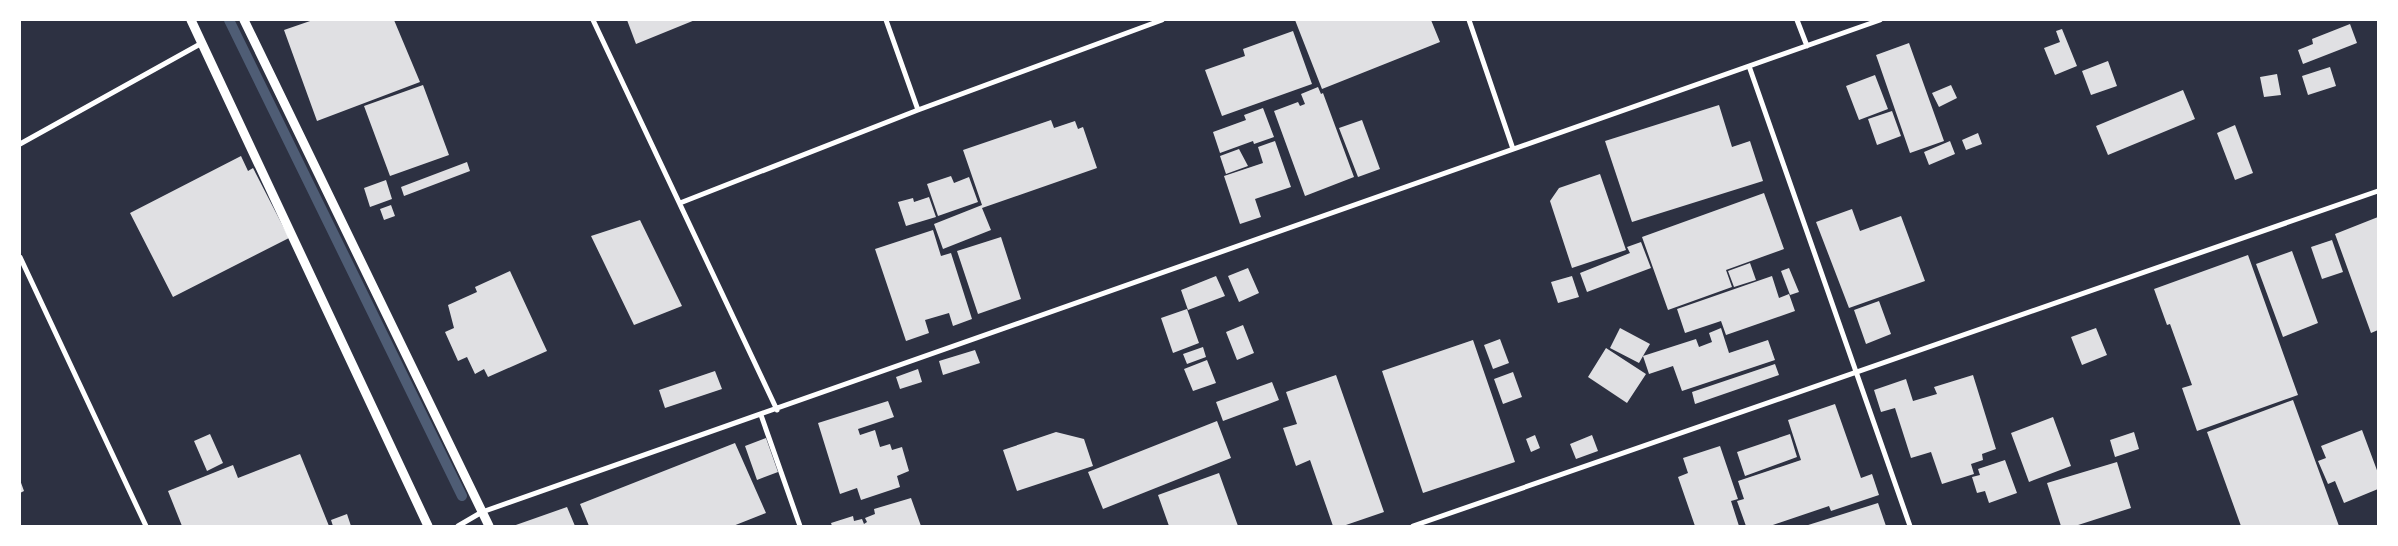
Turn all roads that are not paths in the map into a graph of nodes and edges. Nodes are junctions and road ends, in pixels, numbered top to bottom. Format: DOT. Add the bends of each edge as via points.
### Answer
graph roads {
  1 [pos="191,20"];
  2 [pos="244,20"];
  3 [pos="592,20"];
  4 [pos="886,20"];
  5 [pos="1162,20"];
  6 [pos="1469,20"];
  7 [pos="1797,20"];
  8 [pos="1880,20"];
  9 [pos="202,43"];
  10 [pos="1807,46"];
  11 [pos="1749,66"];
  12 [pos="918,110"];
  13 [pos="20,144"];
  14 [pos="1513,150"];
  15 [pos="2378,190"];
  16 [pos="680,203"];
  17 [pos="20,257"];
  18 [pos="1856,372"];
  19 [pos="777,410"];
  20 [pos="761,415"];
  21 [pos="482,512"];
  22 [pos="146,526"];
  23 [pos="428,526"];
  24 [pos="458,526"];
  25 [pos="489,526"];
  26 [pos="800,526"];
  27 [pos="1413,526"];
  28 [pos="1910,526"];
  1 -- 9 [label="street"];
  2 -- 21 [label="street"];
  3 -- 16 [label="street"];
  4 -- 12 [label="street"];
  5 -- 12 [label="street"];
  6 -- 14 [label="street"];
  7 -- 10 [label="street"];
  8 -- 10 [label="street"];
  9 -- 13 [label="street"];
  9 -- 23 [label="street"];
  10 -- 11 [label="street"];
  11 -- 14 [label="street"];
  11 -- 18 [label="street"];
  12 -- 16 [label="street"];
  14 -- 19 [label="street"];
  15 -- 18 [label="street"];
  16 -- 19 [label="street"];
  17 -- 22 [label="street"];
  18 -- 27 [label="street"];
  18 -- 28 [label="street"];
  19 -- 20 [label="street"];
  20 -- 21 [label="street"];
  20 -- 26 [label="street"];
  21 -- 24 [label="street"];
  21 -- 25 [label="street"];
}
